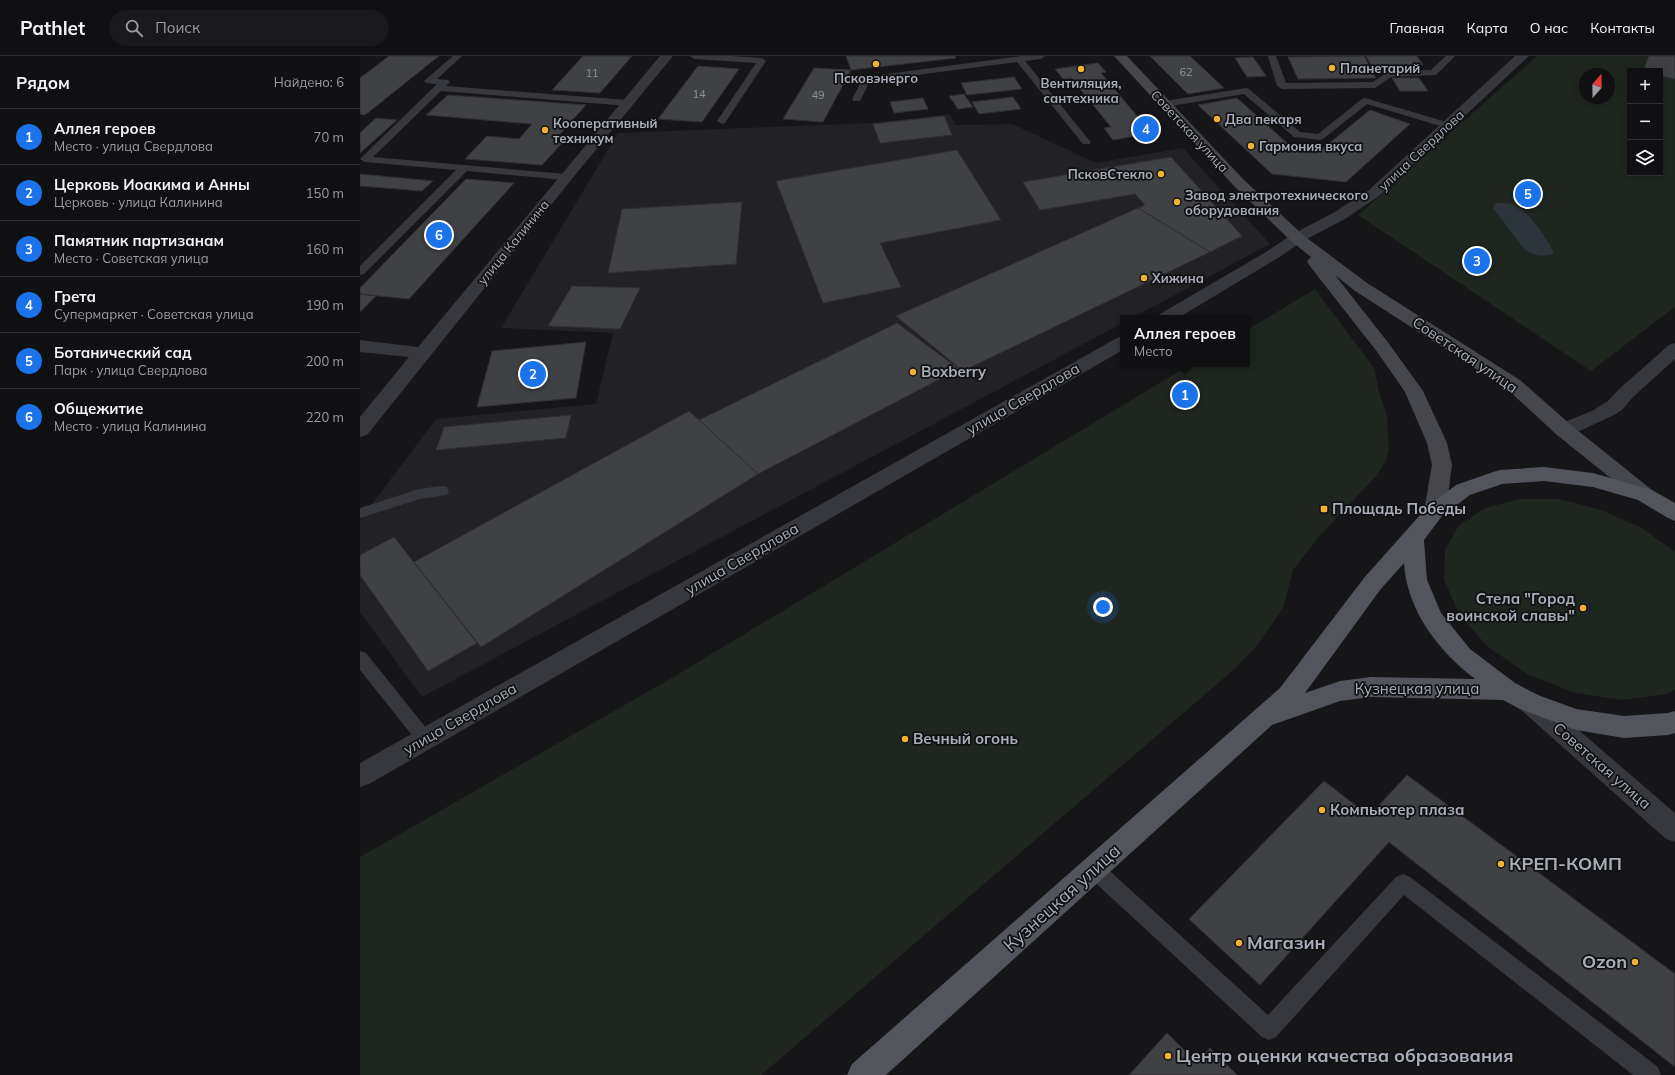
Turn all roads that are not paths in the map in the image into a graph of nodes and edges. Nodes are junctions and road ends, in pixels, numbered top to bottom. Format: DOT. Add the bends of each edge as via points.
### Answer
graph roads {
  1 [pos="458,56"];
  2 [pos="667,56"];
  3 [pos="694,56"];
  4 [pos="1041,56"];
  5 [pos="1120,56"];
  6 [pos="1272,56"];
  7 [pos="1451,56"];
  8 [pos="1523,56"];
  9 [pos="764,58"];
  10 [pos="1019,59"];
  11 [pos="987,60"];
  12 [pos="439,88"];
  13 [pos="857,99"];
  14 [pos="628,103"];
  15 [pos="1165,104"];
  16 [pos="722,121"];
  17 [pos="1447,125"];
  18 [pos="1086,142"];
  19 [pos="464,168"];
  20 [pos="566,177"];
  21 [pos="1297,238"];
  22 [pos="360,272"];
  23 [pos="1171,315"];
  24 [pos="1120,344"];
  25 [pos="360,346"];
  26 [pos="1675,348"];
  27 [pos="423,352"];
  28 [pos="360,430"];
  29 [pos="1564,430"];
  30 [pos="442,490"];
  31 [pos="1645,495"];
  32 [pos="1435,511"];
  33 [pos="360,513"];
  34 [pos="1675,513"];
  35 [pos="1413,538"];
  36 [pos="360,658"];
  37 [pos="1506,690"];
  38 [pos="1529,702"];
  39 [pos="1260,721"];
  40 [pos="1675,722"];
  41 [pos="425,739"];
  42 [pos="360,776"];
  43 [pos="1675,830"];
  44 [pos="1094,869"];
  45 [pos="863,1075"];
  46 [pos="1650,1075"];
  1 -- 12 [label="lane" via="429,81 445,82"];
  2 -- 14 [label="street, улица Калинина"];
  3 -- 9 [label="lane"];
  4 -- 10 [label="lane"];
  5 -- 15 [label="main road, Советская улица"];
  6 -- 7 [label="lane" via="1282,86 1375,85 1389,74 1433,73"];
  8 -- 17 [label="street, улица Свердлова"];
  9 -- 16 [label="lane"];
  10 -- 11 [label="lane"];
  10 -- 18 [label="lane"];
  11 -- 13 [label="lane" via="867,79"];
  12 -- 14 [label="lane"];
  12 -- 19 [label="lane" via="365,159"];
  14 -- 20 [label="street, улица Калинина"];
  15 -- 17 [label="lane" via="1246,90 1297,135 1320,137 1365,101"];
  15 -- 21 [label="main road, Советская улица" via="1239,183"];
  17 -- 21 [label="street, улица Свердлова" via="1374,193 1339,216"];
  19 -- 20 [label="lane"];
  19 -- 22 [label="lane"];
  20 -- 27 [label="street, улица Калинина"];
  21 -- 23 [label="street, улица Свердлова"];
  21 -- 29 [label="main road, Советская улица" via="1361,287 1513,384"];
  21 -- 32 [label="main road, Советская улица" via="1414,391 1437,443 1442,465"];
  24 -- 41 [label="street, улица Свердлова"];
  25 -- 27 [label="street"];
  26 -- 29 [label="street" via="1626,393 1623,399 1604,412"];
  27 -- 28 [label="street, улица Калинина"];
  29 -- 31 [label="main road, Советская улица"];
  30 -- 33 [label="lane" via="419,494"];
  31 -- 32 [label="main road" via="1593,480 1565,476 1544,474 1500,477 1463,490"];
  31 -- 34 [label="main road"];
  32 -- 35 [label="main road"];
  35 -- 37 [label="main road" via="1416,580 1431,618 1462,656"];
  35 -- 39 [label="main road, Кузнецкая улица" via="1372,584 1289,695"];
  36 -- 41 [label="lane"];
  37 -- 38 [label="main road"];
  37 -- 39 [label="main road, Кузнецкая улица" via="1372,687 1340,690"];
  38 -- 40 [label="main road" via="1576,719 1624,727"];
  38 -- 43 [label="street, Советская улица"];
  39 -- 44 [label="main road, Кузнецкая улица"];
  41 -- 42 [label="street, улица Свердлова"];
  44 -- 45 [label="main road, Кузнецкая улица"];
  44 -- 46 [label="lane" via="1269,1030 1403,883"];
}
